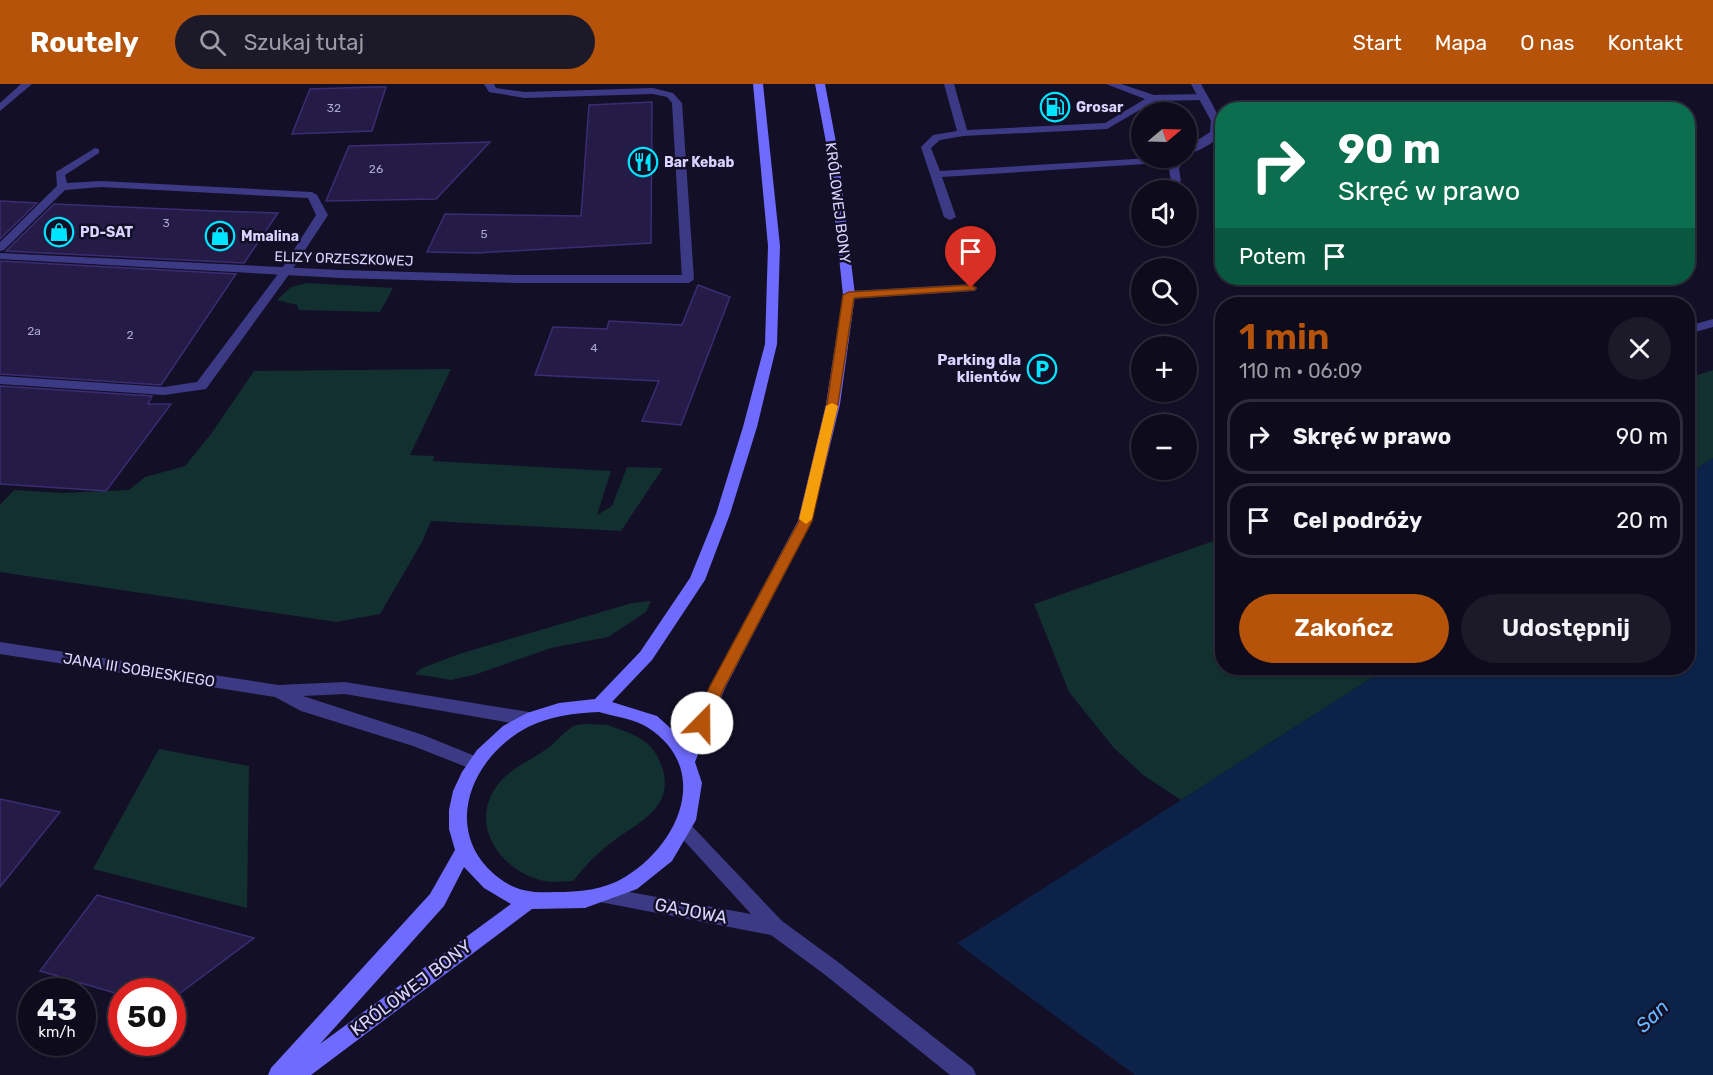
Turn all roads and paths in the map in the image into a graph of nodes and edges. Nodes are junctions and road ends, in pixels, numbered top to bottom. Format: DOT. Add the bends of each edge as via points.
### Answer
graph roads {
  1 [pos="27,84"];
  2 [pos="489,84"];
  3 [pos="758,84"];
  4 [pos="820,84"];
  5 [pos="949,84"];
  6 [pos="1111,84"];
  7 [pos="1196,84"];
  8 [pos="1203,97"];
  9 [pos="1153,98"];
  10 [pos="0,108"];
  11 [pos="963,133"];
  12 [pos="1197,146"];
  13 [pos="95,151"];
  14 [pos="1131,161"];
  15 [pos="936,174"];
  16 [pos="62,187"];
  17 [pos="950,217"];
  18 [pos="0,248"];
  19 [pos="0,256"];
  20 [pos="286,272"];
  21 [pos="971,288"];
  22 [pos="849,295"];
  23 [pos="1713,322"];
  24 [pos="1695,328"];
  25 [pos="0,380"];
  26 [pos="0,648"];
  27 [pos="278,691"];
  28 [pos="599,705"];
  29 [pos="529,719"];
  30 [pos="688,759"];
  31 [pos="474,763"];
  32 [pos="684,829"];
  33 [pos="463,852"];
  34 [pos="607,896"];
  35 [pos="529,901"];
  36 [pos="775,927"];
  37 [pos="278,1075"];
  38 [pos="294,1075"];
  39 [pos="966,1075"];
  1 -- 10 [label="street"];
  2 -- 20 [label="street, ELIZY ORZESZKOWEJ" via="492,90 525,95 653,91 670,95 677,103 688,279"];
  3 -- 28 [label="main road" via="774,246 771,344 753,417 723,514 697,580 646,656"];
  4 -- 22 [label="main road, KRÓLOWEJ BONY" via="833,153"];
  5 -- 11 [label="street"];
  6 -- 9 [label="street"];
  7 -- 8 [label="street"];
  8 -- 9 [label="street"];
  8 -- 12 [label="street" via="1215,121 1215,132"];
  9 -- 11 [label="street" via="1107,126"];
  11 -- 15 [label="street" via="937,137 926,147"];
  13 -- 16 [label="street" via="60,174"];
  14 -- 15 [label="street"];
  15 -- 17 [label="street"];
  16 -- 18 [label="street"];
  16 -- 20 [label="street" via="101,184 312,195 322,215"];
  19 -- 20 [label="street, ELIZY ORZESZKOWEJ"];
  20 -- 25 [label="street" via="201,386 164,391"];
  21 -- 22 [label="street"];
  22 -- 30 [label="main road, KRÓLOWEJ BONY" via="832,404 805,521 717,688"];
  23 -- 24 [label="street"];
  26 -- 27 [label="street, JANA III SOBIESKIEGO"];
  27 -- 29 [label="street, JANA III SOBIESKIEGO" via="345,688"];
  27 -- 31 [label="street, JANA III SOBIESKIEGO" via="307,706 417,740"];
  28 -- 29 [label="main road" via="564,707"];
  28 -- 30 [label="main road" via="622,708 652,721 676,741"];
  29 -- 31 [label="main road" via="499,738"];
  30 -- 32 [label="main road" via="693,781 692,805"];
  31 -- 33 [label="main road" via="459,800 457,826"];
  32 -- 34 [label="main road" via="672,850 654,868"];
  32 -- 36 [label="street, GAJOWA"];
  33 -- 35 [label="main road" via="479,874 501,891"];
  33 -- 37 [label="main road, KRÓLOWEJ BONY" via="437,900"];
  34 -- 35 [label="main road" via="567,904"];
  34 -- 36 [label="street, GAJOWA"];
  35 -- 38 [label="main road, KRÓLOWEJ BONY"];
  36 -- 39 [label="street, GAJOWA"];
}
